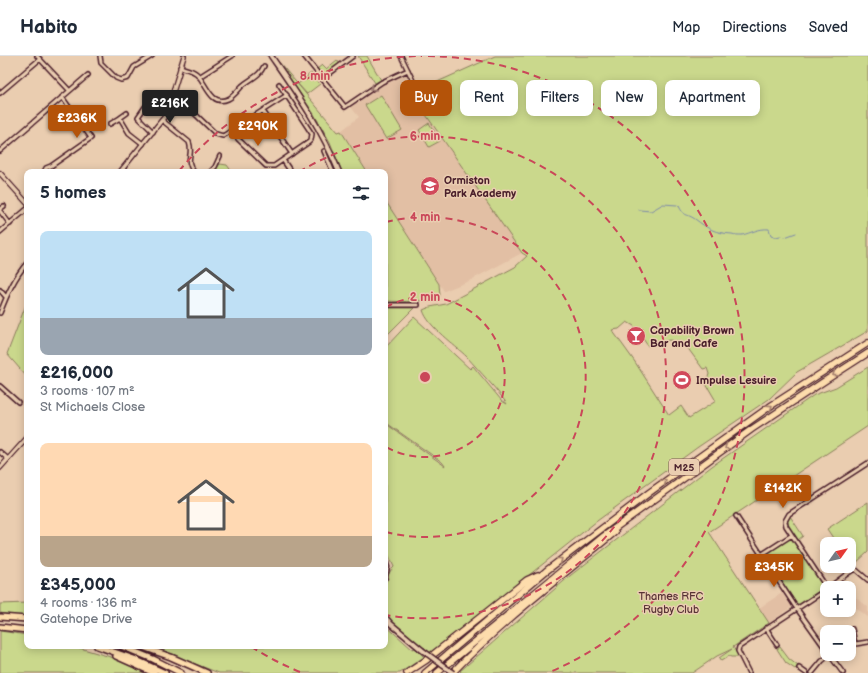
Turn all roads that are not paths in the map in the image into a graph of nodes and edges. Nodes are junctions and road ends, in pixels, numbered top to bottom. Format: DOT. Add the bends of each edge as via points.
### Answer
graph roads {
  1 [pos="100,56"];
  2 [pos="152,56"];
  3 [pos="184,56"];
  4 [pos="232,56"];
  5 [pos="271,56"];
  6 [pos="304,56"];
  7 [pos="353,56"];
  8 [pos="401,56"];
  9 [pos="39,57"];
  10 [pos="264,66"];
  11 [pos="180,67"];
  12 [pos="408,70"];
  13 [pos="88,75"];
  14 [pos="199,77"];
  15 [pos="322,79"];
  16 [pos="413,80"];
  17 [pos="279,84"];
  18 [pos="69,90"];
  19 [pos="0,93"];
  20 [pos="173,93"];
  21 [pos="287,96"];
  22 [pos="62,97"];
  23 [pos="145,107"];
  24 [pos="263,111"];
  25 [pos="127,113"];
  26 [pos="120,118"];
  27 [pos="162,121"];
  28 [pos="110,124"];
  29 [pos="233,131"];
  30 [pos="154,132"];
  31 [pos="143,144"];
  32 [pos="0,151"];
  33 [pos="324,151"];
  34 [pos="292,154"];
  35 [pos="220,156"];
  36 [pos="283,160"];
  37 [pos="47,169"];
  38 [pos="122,169"];
  39 [pos="192,169"];
  40 [pos="213,169"];
  41 [pos="289,169"];
  42 [pos="332,169"];
  43 [pos="338,169"];
  44 [pos="0,172"];
  45 [pos="24,200"];
  46 [pos="4,206"];
  47 [pos="0,210"];
  48 [pos="24,212"];
  49 [pos="10,224"];
  50 [pos="0,232"];
  51 [pos="24,267"];
  52 [pos="0,290"];
  53 [pos="6,297"];
  54 [pos="388,305"];
  55 [pos="418,305"];
  56 [pos="0,313"];
  57 [pos="868,344"];
  58 [pos="868,353"];
  59 [pos="0,386"];
  60 [pos="18,402"];
  61 [pos="24,441"];
  62 [pos="0,452"];
  63 [pos="8,459"];
  64 [pos="868,463"];
  65 [pos="0,468"];
  66 [pos="655,499"];
  67 [pos="736,516"];
  68 [pos="792,534"];
  69 [pos="761,555"];
  70 [pos="546,571"];
  71 [pos="868,580"];
  72 [pos="822,581"];
  73 [pos="837,581"];
  74 [pos="820,593"];
  75 [pos="508,603"];
  76 [pos="796,608"];
  77 [pos="0,617"];
  78 [pos="24,619"];
  79 [pos="388,620"];
  80 [pos="0,627"];
  81 [pos="766,628"];
  82 [pos="24,630"];
  83 [pos="482,636"];
  84 [pos="820,641"];
  85 [pos="868,642"];
  86 [pos="856,644"];
  87 [pos="777,645"];
  88 [pos="99,649"];
  89 [pos="106,649"];
  90 [pos="128,649"];
  91 [pos="148,649"];
  92 [pos="822,661"];
  93 [pos="834,661"];
  94 [pos="799,668"];
  95 [pos="154,673"];
  96 [pos="165,673"];
  97 [pos="181,673"];
  98 [pos="208,673"];
  99 [pos="407,673"];
  100 [pos="412,673"];
  101 [pos="425,673"];
  102 [pos="437,673"];
  103 [pos="447,673"];
  104 [pos="453,673"];
  105 [pos="749,673"];
  106 [pos="806,673"];
  107 [pos="812,673"];
  108 [pos="842,673"];
  1 -- 2 [label="street" via="101,63 118,80 123,80 128,78 134,67"];
  3 -- 11 [label="street"];
  4 -- 14 [label="street"];
  5 -- 43 [label="main road" via="310,112"];
  6 -- 15 [label="street"];
  7 -- 15 [label="street"];
  8 -- 12 [label="street"];
  9 -- 18 [label="street"];
  9 -- 19 [label="street"];
  10 -- 14 [label="street" via="261,73 228,99 219,100 211,96"];
  11 -- 14 [label="street" via="193,71"];
  11 -- 20 [label="street"];
  12 -- 15 [label="street, one-way" via="375,86 345,107"];
  12 -- 16 [label="street"];
  13 -- 18 [label="street"];
  17 -- 21 [label="street"];
  18 -- 22 [label="street"];
  20 -- 27 [label="street"];
  20 -- 29 [label="street" via="216,134 223,136"];
  21 -- 24 [label="street"];
  21 -- 34 [label="street" via="312,134 309,142"];
  22 -- 32 [label="street"];
  22 -- 37 [label="street" via="91,138"];
  23 -- 30 [label="street" via="138,117"];
  24 -- 29 [label="street"];
  24 -- 34 [label="street"];
  25 -- 26 [label="street"];
  26 -- 28 [label="street"];
  26 -- 31 [label="street" via="129,133"];
  27 -- 30 [label="street"];
  27 -- 39 [label="street" via="189,142 189,163"];
  29 -- 36 [label="street" via="266,166 274,166"];
  30 -- 31 [label="street"];
  31 -- 38 [label="street"];
  33 -- 42 [label="street"];
  34 -- 36 [label="street"];
  35 -- 40 [label="street"];
  36 -- 41 [label="street"];
  44 -- 45 [label="street"];
  46 -- 47 [label="street"];
  47 -- 49 [label="street"];
  48 -- 49 [label="street"];
  49 -- 50 [label="street"];
  51 -- 53 [label="street"];
  52 -- 53 [label="street"];
  53 -- 56 [label="street"];
  54 -- 55 [label="street"];
  70 -- 57 [label="highway, M25, one-way" via="643,497 772,405"];
  58 -- 66 [label="highway, M25, one-way" via="776,413"];
  59 -- 60 [label="street"];
  61 -- 63 [label="street"];
  62 -- 63 [label="street"];
  63 -- 65 [label="street"];
  64 -- 68 [label="street" via="789,514 785,523"];
  66 -- 83 [label="highway, M25" via="587,549"];
  66 -- 104 [label="highway, M25" via="548,586 470,654"];
  67 -- 69 [label="street"];
  68 -- 69 [label="street"];
  68 -- 72 [label="street"];
  69 -- 76 [label="street"];
  70 -- 75 [label="highway, M25"];
  70 -- 99 [label="highway, M25" via="527,580"];
  71 -- 73 [label="street" via="853,570"];
  74 -- 76 [label="street"];
  75 -- 100 [label="highway, M25"];
  75 -- 101 [label="highway, M25"];
  76 -- 81 [label="street"];
  76 -- 84 [label="street"];
  77 -- 78 [label="highway"];
  79 -- 104 [label="main road, bridge"];
  80 -- 82 [label="highway"];
  81 -- 87 [label="street"];
  81 -- 105 [label="street" via="738,648"];
  83 -- 102 [label="highway, M25"];
  83 -- 103 [label="highway, M25"];
  85 -- 86 [label="street"];
  88 -- 95 [label="highway"];
  89 -- 96 [label="highway"];
  90 -- 97 [label="highway"];
  91 -- 98 [label="highway"];
  92 -- 107 [label="street"];
  93 -- 108 [label="street"];
  94 -- 106 [label="street"];
}
